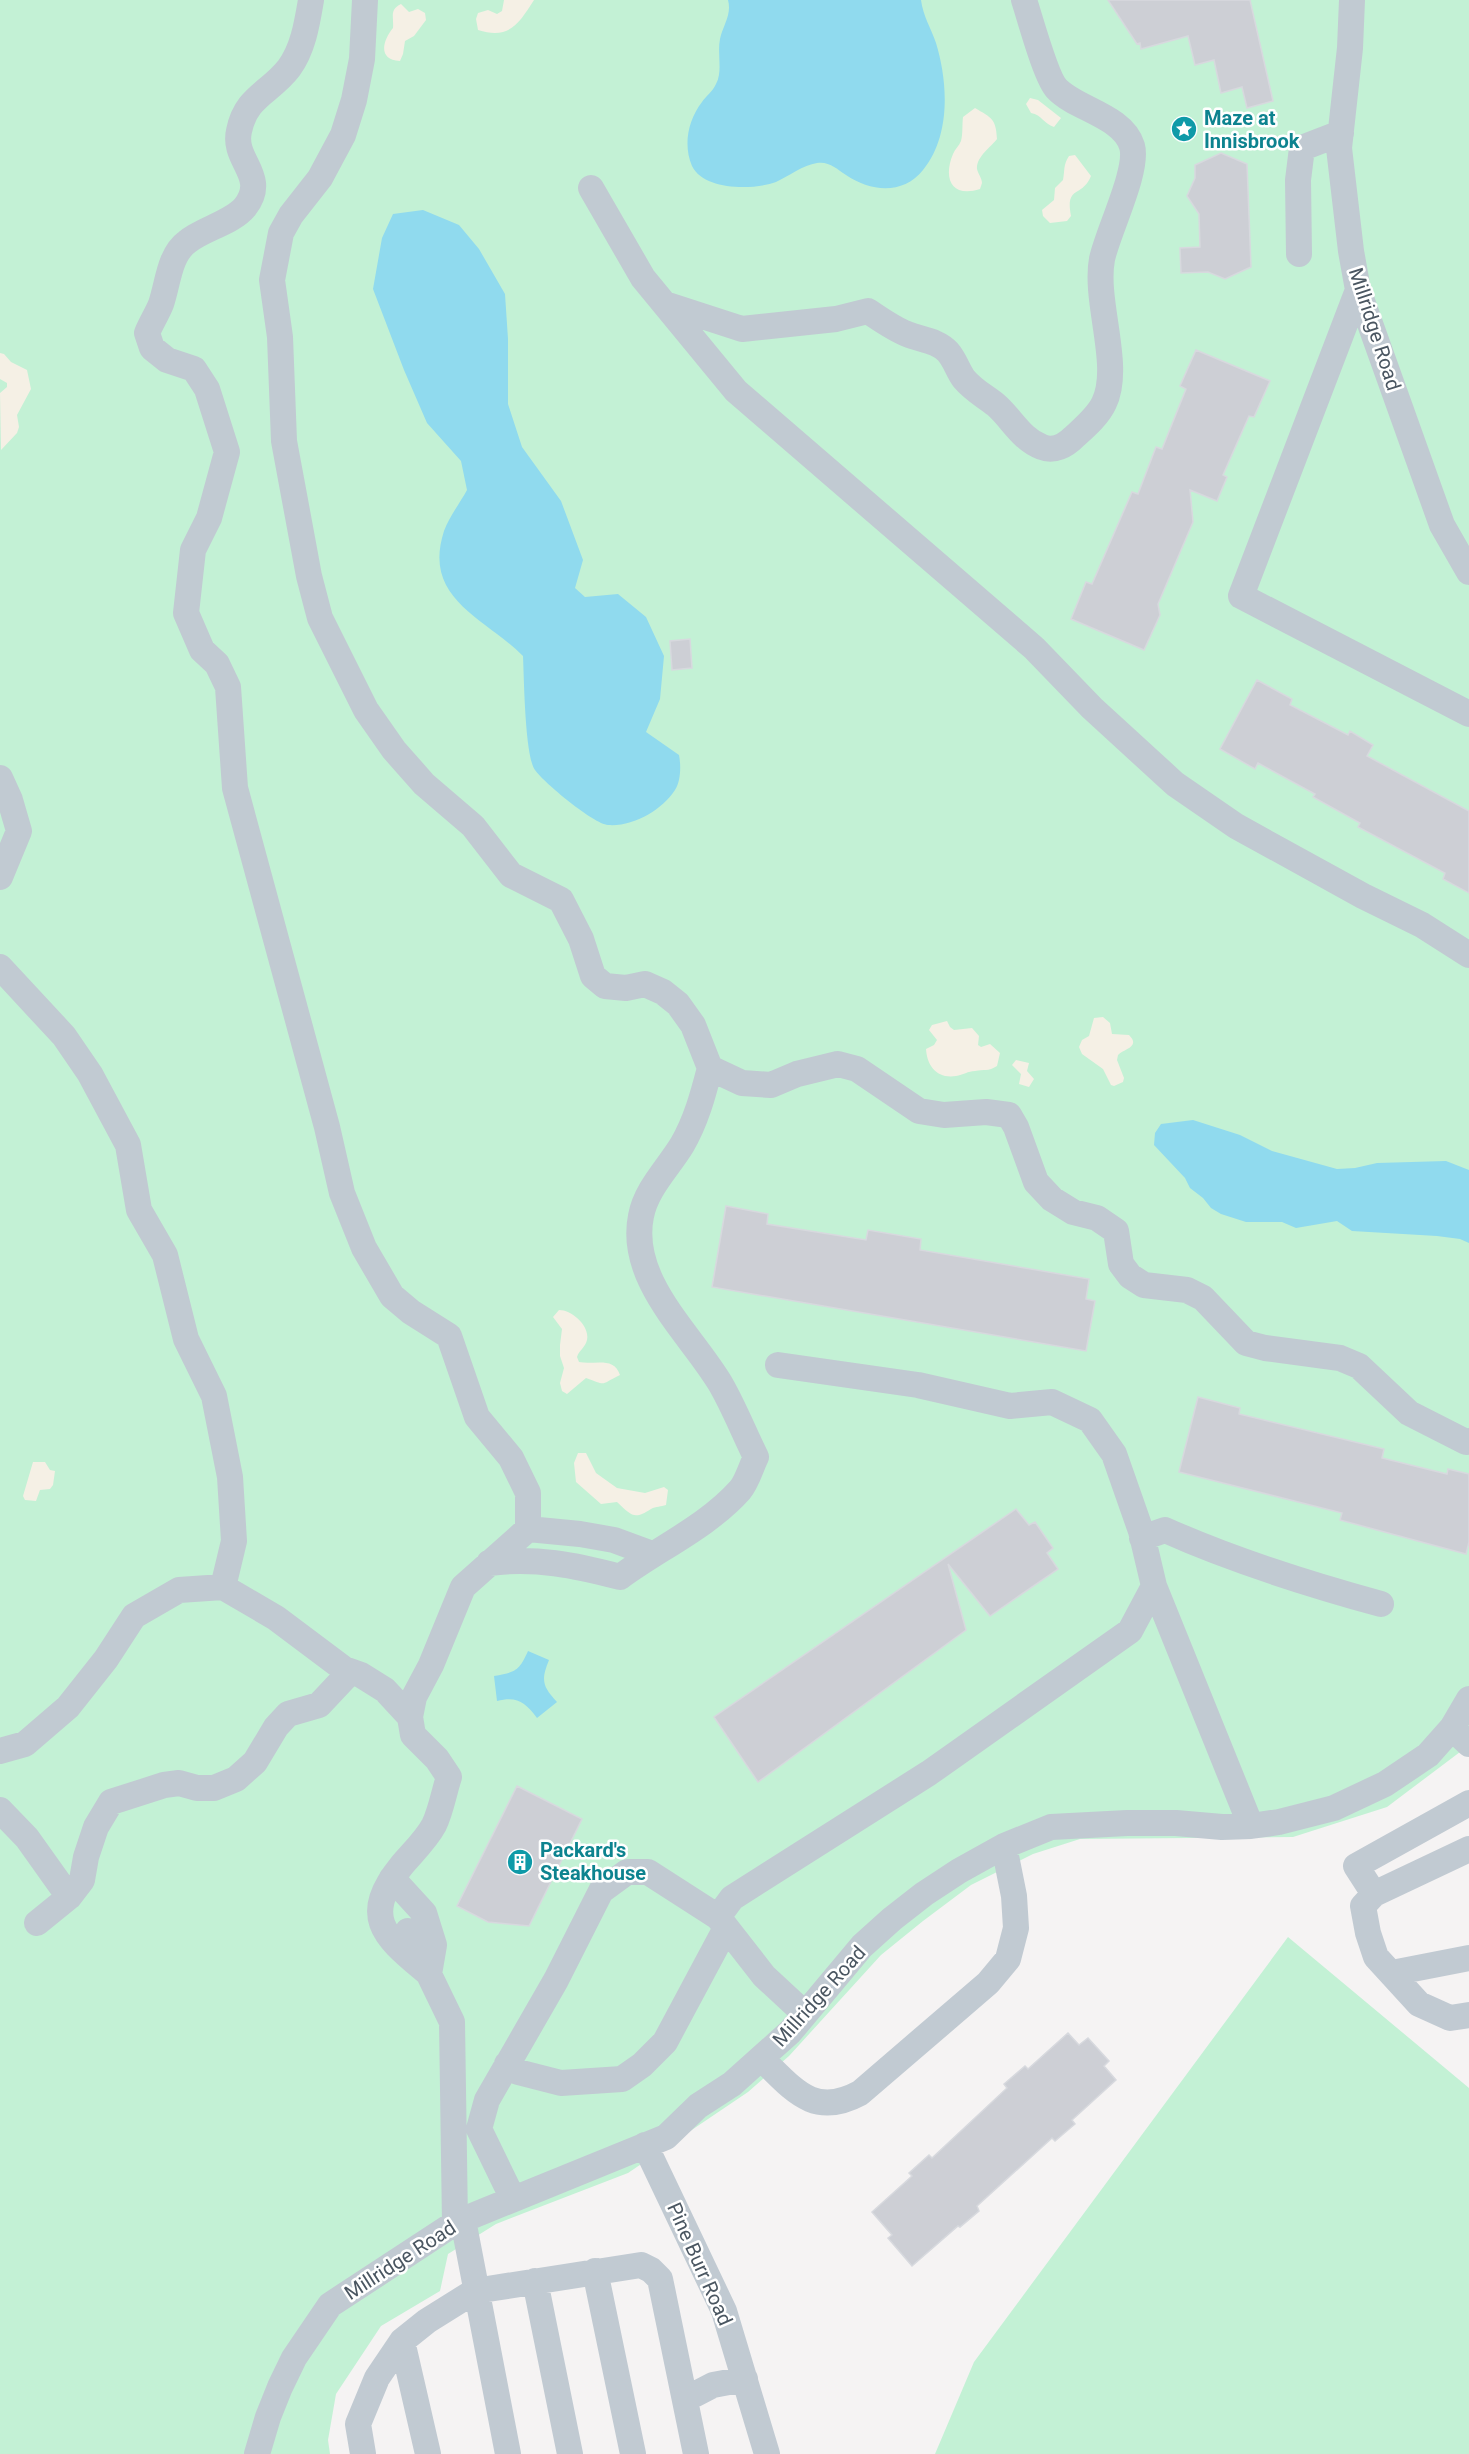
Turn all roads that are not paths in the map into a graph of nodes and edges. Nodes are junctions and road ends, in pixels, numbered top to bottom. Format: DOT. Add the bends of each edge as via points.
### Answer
graph roads {
  1 [pos="311,0"];
  2 [pos="365,0"];
  3 [pos="1024,0"];
  4 [pos="1352,0"];
  5 [pos="1341,133"];
  6 [pos="591,188"];
  7 [pos="1299,254"];
  8 [pos="1358,290"];
  9 [pos="664,304"];
  10 [pos="1469,572"];
  11 [pos="1469,714"];
  12 [pos="0,778"];
  13 [pos="0,877"];
  14 [pos="1469,955"];
  15 [pos="0,967"];
  16 [pos="710,1068"];
  17 [pos="778,1365"];
  18 [pos="1469,1441"];
  19 [pos="528,1529"];
  20 [pos="1142,1538"];
  21 [pos="652,1554"];
  22 [pos="489,1563"];
  23 [pos="1154,1586"];
  24 [pos="223,1587"];
  25 [pos="1381,1604"];
  26 [pos="350,1672"];
  27 [pos="1469,1699"];
  28 [pos="410,1717"];
  29 [pos="1461,1736"];
  30 [pos="0,1751"];
  31 [pos="1469,1803"];
  32 [pos="0,1810"];
  33 [pos="1251,1826"];
  34 [pos="1004,1846"];
  35 [pos="1469,1849"];
  36 [pos="392,1878"];
  37 [pos="1374,1894"];
  38 [pos="69,1897"];
  39 [pos="722,1922"];
  40 [pos="37,1923"];
  41 [pos="408,1931"];
  42 [pos="1469,1958"];
  43 [pos="1392,1973"];
  44 [pos="429,1974"];
  45 [pos="805,2014"];
  46 [pos="1469,2015"];
  47 [pos="762,2059"];
  48 [pos="507,2064"];
  49 [pos="645,2145"];
  50 [pos="513,2199"];
  51 [pos="459,2222"];
  52 [pos="595,2271"];
  53 [pos="535,2281"];
  54 [pos="475,2291"];
  55 [pos="402,2341"];
  56 [pos="745,2379"];
  57 [pos="686,2399"];
  58 [pos="257,2454"];
  59 [pos="363,2454"];
  60 [pos="428,2454"];
  61 [pos="508,2454"];
  62 [pos="570,2454"];
  63 [pos="633,2454"];
  64 [pos="696,2454"];
  65 [pos="767,2454"];
  1 -- 19 [label="street" via="299,51 288,70 247,107 238,132 239,150 252,173 254,191 244,208 186,242 173,261 147,333 152,348 167,360 194,369 207,389 227,452 209,519 193,550 186,613 202,650 217,664 228,687 235,788 342,1193 364,1248 392,1296 449,1336 477,1417 511,1458 528,1493"];
  2 -- 16 [label="street" via="362,59 343,135 321,178 281,233 272,280 280,337 284,441 320,618 366,710 394,750 424,784 473,826 511,874 561,900 581,939 593,976 605,986 626,988 645,984 678,1004 693,1025"];
  3 -- 9 [label="street" via="1056,88 1119,128 1132,145 1133,164 1102,260 1102,308 1110,373 1105,402 1072,440 1054,450 1042,448 1019,432 994,404 976,393 949,353 868,311 836,319 742,329"];
  4 -- 5 [label="street, Millridge Road"];
  5 -- 7 [label="street" via="1302,148 1298,180"];
  5 -- 8 [label="street, Millridge Road"];
  6 -- 9 [label="street" via="643,278"];
  8 -- 10 [label="street, Millridge Road" via="1442,525"];
  8 -- 11 [label="street" via="1241,596"];
  9 -- 14 [label="street" via="736,391 1034,648 1174,784 1236,826 1422,925"];
  12 -- 13 [label="street" via="19,831"];
  15 -- 24 [label="street" via="64,1036 90,1074 128,1145 139,1210 165,1255 186,1339 214,1396 230,1477 234,1541"];
  16 -- 18 [label="street" via="742,1083 771,1085 838,1064 857,1069 919,1111 1009,1115 1017,1126 1035,1182 1073,1212 1097,1218 1116,1231 1121,1264 1130,1276 1144,1285 1187,1290 1203,1298 1246,1343 1340,1358 1359,1366 1408,1413"];
  16 -- 21 [label="street" via="693,1124 657,1180 641,1215 639,1249 646,1274 720,1383 756,1457 741,1489 703,1524"];
  17 -- 20 [label="street" via="918,1384 1010,1406 1052,1402 1090,1420 1114,1454"];
  19 -- 21 [label="street" via="614,1540"];
  19 -- 22 [label="street"];
  20 -- 23 [label="street"];
  20 -- 25 [label="street" via="1165,1530 1208,1549"];
  21 -- 22 [label="street" via="620,1577 553,1562 519,1559"];
  22 -- 28 [label="street" via="463,1587 432,1665 414,1697"];
  23 -- 33 [label="street"];
  23 -- 39 [label="street" via="1130,1631 929,1773 732,1898"];
  24 -- 26 [label="street" via="276,1618"];
  24 -- 30 [label="street" via="179,1590 134,1616 68,1707 25,1744"];
  26 -- 28 [label="street" via="385,1690"];
  26 -- 38 [label="street" via="318,1705 288,1714 255,1762 236,1779 214,1788 164,1785 111,1802 96,1827 82,1880"];
  27 -- 29 [label="street, Millridge Road"];
  28 -- 36 [label="street" via="413,1735 449,1777 434,1825"];
  29 -- 33 [label="street, Millridge Road" via="1360,1797 1307,1816"];
  31 -- 37 [label="street" via="1356,1866"];
  32 -- 38 [label="street" via="27,1838"];
  33 -- 34 [label="street, Millridge Road" via="1127,1823 1051,1827"];
  34 -- 45 [label="street, Millridge Road" via="932,1888 892,1918 862,1946"];
  34 -- 47 [label="street" via="1016,1928 1008,1959 988,1983 860,2093 846,2100 817,2103 795,2091"];
  35 -- 37 [label="street"];
  36 -- 44 [label="street" via="424,1913 434,1945"];
  36 -- 44 [label="street" via="380,1906 381,1927"];
  37 -- 43 [label="street" via="1363,1906 1368,1934 1376,1956"];
  38 -- 40 [label="street"];
  39 -- 45 [label="street" via="764,1976"];
  39 -- 48 [label="street" via="665,2042 622,2079 561,2083 518,2072"];
  39 -- 48 [label="street" via="648,1872 627,1872 601,1891"];
  41 -- 44 [label="street"];
  42 -- 43 [label="street"];
  43 -- 46 [label="street" via="1419,2004 1450,2018"];
  44 -- 51 [label="street" via="452,2022"];
  45 -- 47 [label="street, Millridge Road"];
  47 -- 49 [label="street, Millridge Road" via="698,2106 666,2137"];
  48 -- 50 [label="street" via="487,2100 479,2129"];
  49 -- 50 [label="street, Millridge Road"];
  49 -- 56 [label="street, Pine Burr Road" via="724,2311"];
  50 -- 51 [label="street, Millridge Road"];
  51 -- 54 [label="street"];
  51 -- 58 [label="street, Millridge Road" via="330,2305 300,2348 280,2387"];
  52 -- 53 [label="street"];
  52 -- 57 [label="street" via="641,2265 660,2279"];
  52 -- 63 [label="street"];
  53 -- 54 [label="street"];
  53 -- 62 [label="street"];
  54 -- 55 [label="street"];
  54 -- 61 [label="street"];
  55 -- 59 [label="street" via="377,2378 358,2424"];
  55 -- 60 [label="street"];
  56 -- 57 [label="street" via="713,2385"];
  56 -- 65 [label="street, Pine Burr Road"];
  57 -- 64 [label="street"];
}
